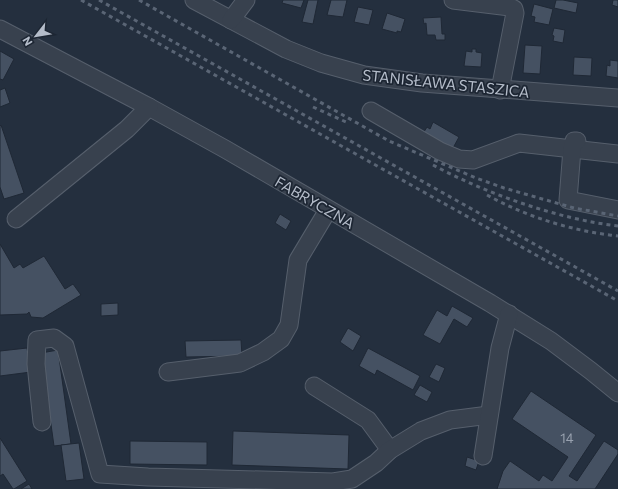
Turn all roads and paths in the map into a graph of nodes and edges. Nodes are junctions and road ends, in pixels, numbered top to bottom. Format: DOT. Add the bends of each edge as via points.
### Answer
graph roads {
  1 [pos="194,0"];
  2 [pos="246,0"];
  3 [pos="453,0"];
  4 [pos="231,20"];
  5 [pos="0,29"];
  6 [pos="500,90"];
  7 [pos="618,98"];
  8 [pos="149,107"];
  9 [pos="370,111"];
  10 [pos="618,145"];
  11 [pos="572,149"];
  12 [pos="618,154"];
  13 [pos="328,210"];
  14 [pos="618,210"];
  15 [pos="16,220"];
  16 [pos="509,314"];
  17 [pos="168,372"];
  18 [pos="314,386"];
  19 [pos="618,393"];
  20 [pos="489,415"];
  21 [pos="42,422"];
  22 [pos="390,450"];
  23 [pos="483,456"];
  1 -- 4 [label="street, STANISŁAWA STASZICA"];
  2 -- 4 [label="street"];
  3 -- 6 [label="street" via="514,9"];
  4 -- 6 [label="street, STANISŁAWA STASZICA" via="286,50 344,70 384,78"];
  5 -- 8 [label="street, FABRYCZNA"];
  6 -- 7 [label="street, STANISŁAWA STASZICA"];
  8 -- 13 [label="street, FABRYCZNA"];
  8 -- 15 [label="street" via="127,129"];
  9 -- 11 [label="street" via="459,159 473,160 519,143"];
  10 -- 11 [label="street" via="574,141"];
  11 -- 12 [label="street"];
  11 -- 14 [label="street" via="568,200"];
  13 -- 16 [label="street, FABRYCZNA"];
  13 -- 17 [label="street" via="298,260 289,325 282,339 240,363"];
  16 -- 19 [label="street, FABRYCZNA" via="551,341"];
  16 -- 20 [label="street" via="500,348"];
  18 -- 22 [label="street" via="368,420"];
  20 -- 22 [label="street" via="450,420 421,431"];
  20 -- 23 [label="street"];
  21 -- 22 [label="street" via="36,364 37,340 54,338 65,346 100,474 333,482 352,479"];
}
